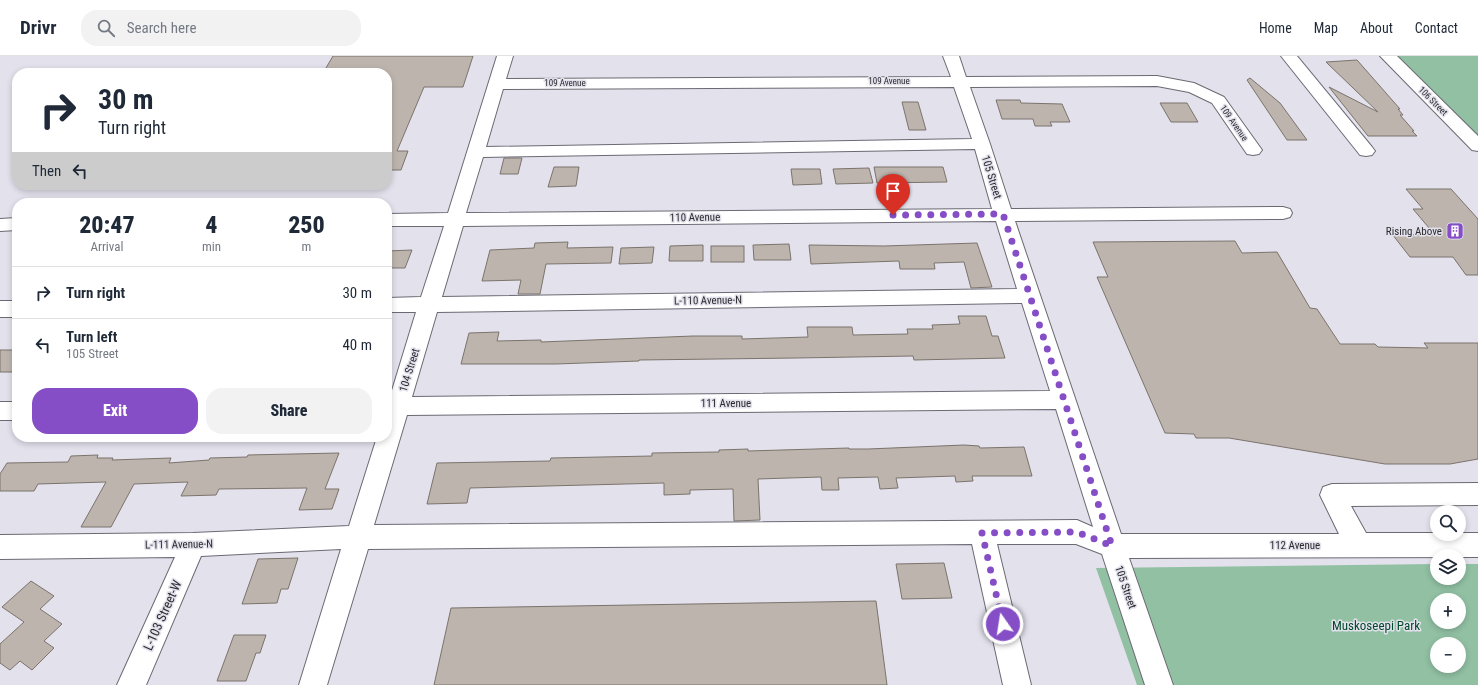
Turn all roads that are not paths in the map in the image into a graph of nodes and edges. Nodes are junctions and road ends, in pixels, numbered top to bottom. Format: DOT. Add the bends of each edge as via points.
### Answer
graph roads {
  1 [pos="505,56"];
  2 [pos="951,56"];
  3 [pos="1289,56"];
  4 [pos="1388,56"];
  5 [pos="960,81"];
  6 [pos="496,84"];
  7 [pos="982,144"];
  8 [pos="1478,146"];
  9 [pos="1253,150"];
  10 [pos="1366,151"];
  11 [pos="475,152"];
  12 [pos="1283,213"];
  13 [pos="1003,214"];
  14 [pos="392,220"];
  15 [pos="455,220"];
  16 [pos="0,224"];
  17 [pos="12,224"];
  18 [pos="1030,296"];
  19 [pos="429,304"];
  20 [pos="392,305"];
  21 [pos="0,309"];
  22 [pos="12,309"];
  23 [pos="1065,400"];
  24 [pos="392,406"];
  25 [pos="0,411"];
  26 [pos="12,411"];
  27 [pos="383,442"];
  28 [pos="1478,494"];
  29 [pos="982,533"];
  30 [pos="358,537"];
  31 [pos="193,544"];
  32 [pos="1359,545"];
  33 [pos="1478,545"];
  34 [pos="1112,546"];
  35 [pos="0,547"];
  36 [pos="130,685"];
  37 [pos="313,685"];
  38 [pos="1017,685"];
  39 [pos="1159,685"];
  1 -- 6 [label="street, 104 Street"];
  2 -- 5 [label="street, 105 Street"];
  3 -- 10 [label="street"];
  4 -- 8 [label="street, 106 Street"];
  5 -- 6 [label="street, 109 Avenue"];
  5 -- 7 [label="street, 105 Street"];
  5 -- 9 [label="street, 109 Avenue" via="1157,81 1194,88 1218,100"];
  6 -- 11 [label="street, 104 Street"];
  7 -- 11 [label="street"];
  7 -- 13 [label="street, 105 Street"];
  11 -- 15 [label="street, 104 Street"];
  12 -- 13 [label="street, 110 Avenue"];
  13 -- 15 [label="street, 110 Avenue"];
  13 -- 18 [label="street, 105 Street"];
  14 -- 15 [label="street, 110 Avenue"];
  15 -- 19 [label="street, 104 Street"];
  16 -- 17 [label="street"];
  18 -- 19 [label="street, L-110 Avenue-N"];
  18 -- 23 [label="street, 105 Street"];
  19 -- 20 [label="street, L-110 Avenue-N"];
  19 -- 24 [label="street, 104 Street"];
  21 -- 22 [label="street"];
  23 -- 24 [label="street, 111 Avenue"];
  23 -- 34 [label="street, 105 Street"];
  25 -- 26 [label="street"];
  27 -- 30 [label="street, 104 Street"];
  28 -- 32 [label="street" via="1332,495"];
  29 -- 30 [label="street, L-111 Avenue-N"];
  29 -- 34 [label="street, L-111 Avenue-N" via="1077,532"];
  29 -- 38 [label="street"];
  30 -- 31 [label="street, L-111 Avenue-N"];
  30 -- 37 [label="street, 104 Street"];
  31 -- 35 [label="street, L-111 Avenue-N"];
  31 -- 36 [label="street, L-103 Street-W"];
  32 -- 33 [label="street, 112 Avenue"];
  32 -- 34 [label="street, 112 Avenue"];
  34 -- 39 [label="street, 105 Street"];
}
